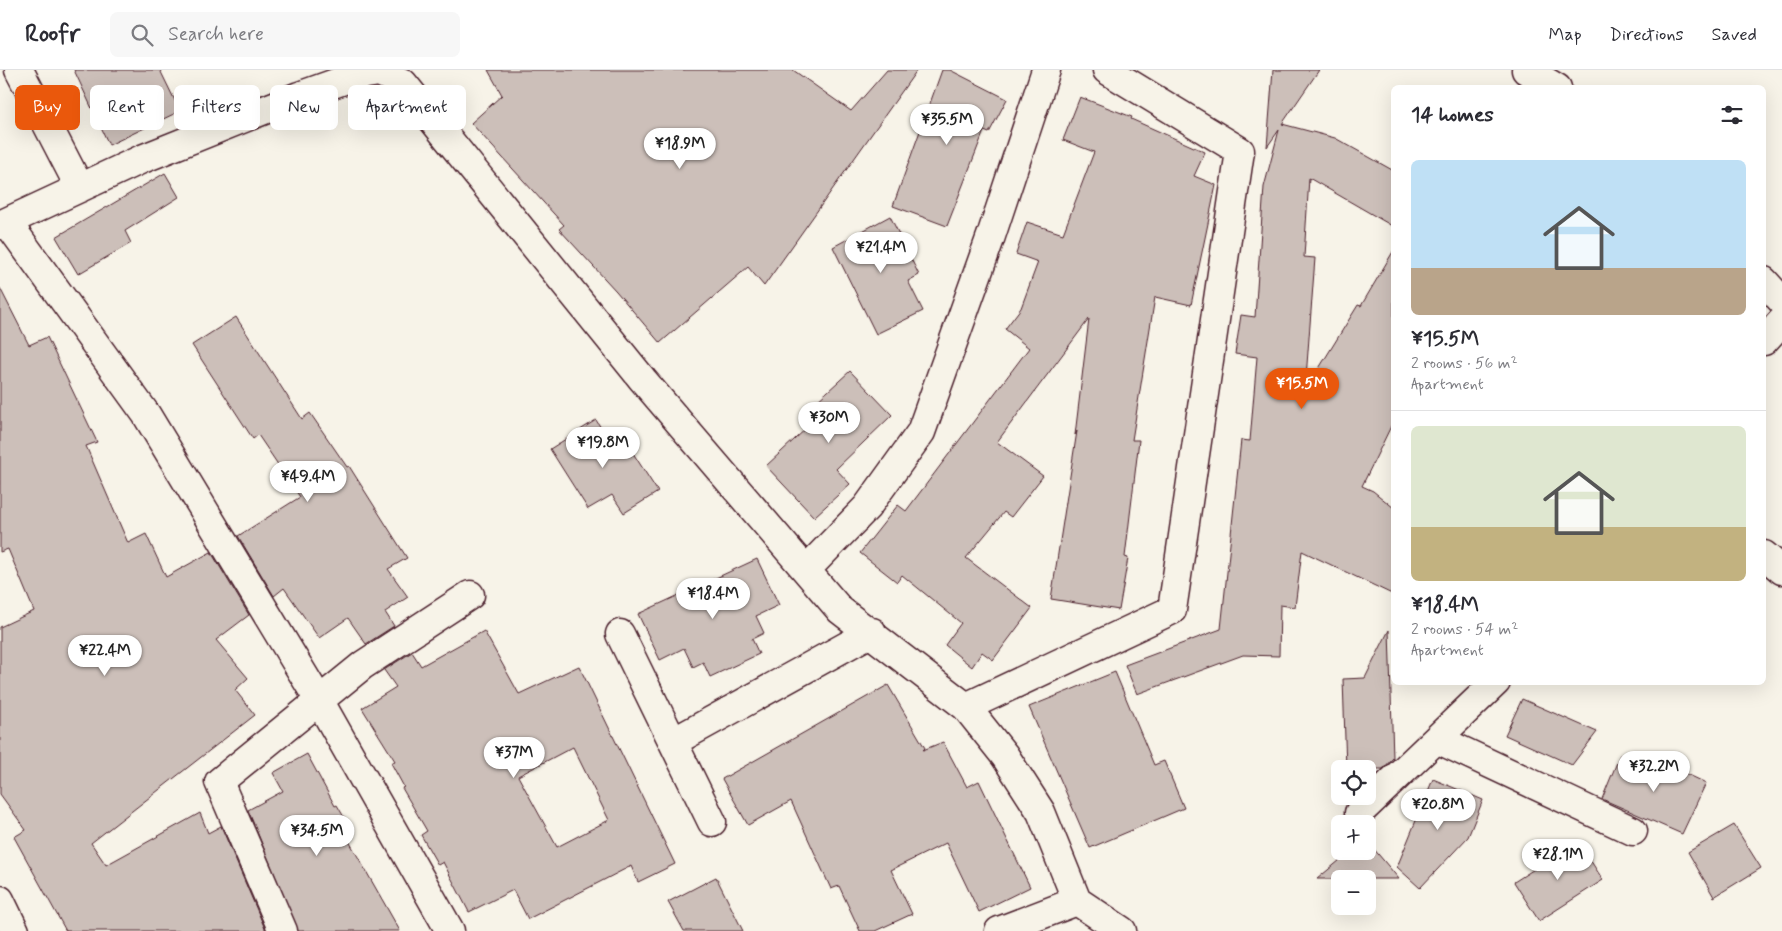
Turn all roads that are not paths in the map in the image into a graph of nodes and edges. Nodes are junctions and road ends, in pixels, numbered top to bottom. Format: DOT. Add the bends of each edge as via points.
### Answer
graph roads {
  1 [pos="19,70"];
  2 [pos="1046,70"];
  3 [pos="1107,70"];
  4 [pos="1526,70"];
  5 [pos="380,71"];
  6 [pos="1552,85"];
  7 [pos="80,188"];
  8 [pos="4,223"];
  9 [pos="1766,283"];
  10 [pos="1782,301"];
  11 [pos="1782,321"];
  12 [pos="1766,339"];
  13 [pos="1766,557"];
  14 [pos="806,570"];
  15 [pos="1782,570"];
  16 [pos="470,595"];
  17 [pos="872,632"];
  18 [pos="620,634"];
  19 [pos="1493,685"];
  20 [pos="320,702"];
  21 [pos="966,707"];
  22 [pos="1436,739"];
  23 [pos="673,742"];
  24 [pos="1359,813"];
  25 [pos="712,822"];
  26 [pos="1633,830"];
  27 [pos="0,900"];
  28 [pos="1077,901"];
  29 [pos="15,931"];
  30 [pos="283,931"];
  31 [pos="450,931"];
  32 [pos="1000,931"];
  33 [pos="1122,931"];
  1 -- 7 [label="street"];
  2 -- 14 [label="street" via="921,432 867,508"];
  3 -- 21 [label="street" via="1240,151 1172,610"];
  4 -- 6 [label="street"];
  5 -- 7 [label="street" via="355,76 298,96 142,159"];
  5 -- 14 [label="street" via="403,83 426,109 644,380"];
  7 -- 8 [label="street"];
  8 -- 20 [label="street" via="146,414"];
  9 -- 10 [label="street"];
  11 -- 12 [label="street"];
  13 -- 15 [label="street"];
  14 -- 17 [label="street" via="840,610"];
  16 -- 20 [label="street" via="363,665"];
  17 -- 21 [label="street"];
  17 -- 23 [label="street"];
  18 -- 23 [label="street"];
  19 -- 22 [label="street"];
  20 -- 30 [label="street" via="219,782"];
  20 -- 31 [label="street"];
  21 -- 28 [label="street" via="1005,756 1041,812"];
  22 -- 24 [label="street"];
  22 -- 26 [label="street"];
  23 -- 25 [label="street"];
  27 -- 29 [label="street"];
  28 -- 32 [label="street"];
  28 -- 33 [label="street"];
}
